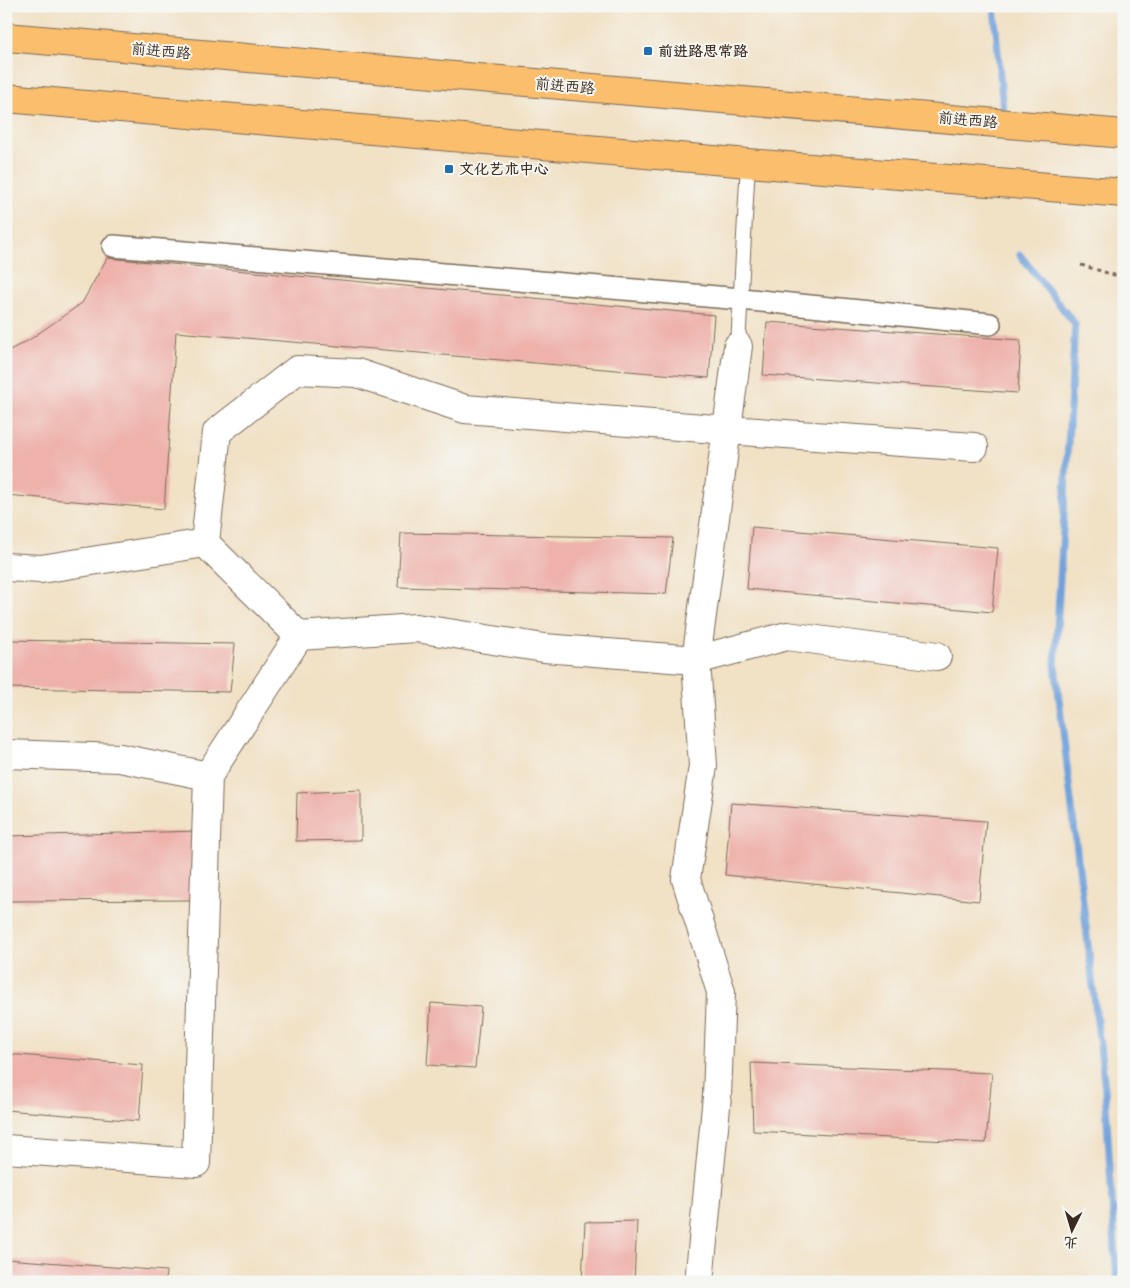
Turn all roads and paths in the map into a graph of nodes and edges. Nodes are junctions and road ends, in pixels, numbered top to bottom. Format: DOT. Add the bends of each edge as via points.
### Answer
graph roads {
  1 [pos="6,38"];
  2 [pos="6,98"];
  3 [pos="1124,134"];
  4 [pos="748,163"];
  5 [pos="1124,193"];
  6 [pos="113,246"];
  7 [pos="1081,265"];
  8 [pos="1124,278"];
  9 [pos="740,299"];
  10 [pos="990,324"];
  11 [pos="738,346"];
  12 [pos="728,430"];
  13 [pos="974,447"];
  14 [pos="205,543"];
  15 [pos="6,567"];
  16 [pos="1124,629"];
  17 [pos="299,636"];
  18 [pos="937,656"];
  19 [pos="696,660"];
  20 [pos="1124,704"];
  21 [pos="6,754"];
  22 [pos="208,776"];
  23 [pos="6,1149"];
  24 [pos="699,1282"];
  1 -- 3 [label="main road, 前进西路"];
  2 -- 4 [label="main road"];
  4 -- 5 [label="main road"];
  4 -- 9 [label="lane"];
  6 -- 9 [label="street"];
  7 -- 8 [label="path"];
  9 -- 10 [label="street"];
  9 -- 11 [label="lane"];
  11 -- 12 [label="street"];
  12 -- 13 [label="street"];
  12 -- 14 [label="street" via="465,409 357,373 297,370 217,432"];
  12 -- 19 [label="street"];
  14 -- 15 [label="street" via="41,569"];
  14 -- 17 [label="street"];
  16 -- 20 [label="path" via="1121,648"];
  17 -- 19 [label="street" via="416,628 544,648"];
  17 -- 22 [label="street"];
  18 -- 19 [label="street" via="787,636"];
  19 -- 24 [label="street" via="703,766 686,879 721,992 717,1096"];
  21 -- 22 [label="street" via="120,758"];
  22 -- 23 [label="street" via="196,1163"];
}
